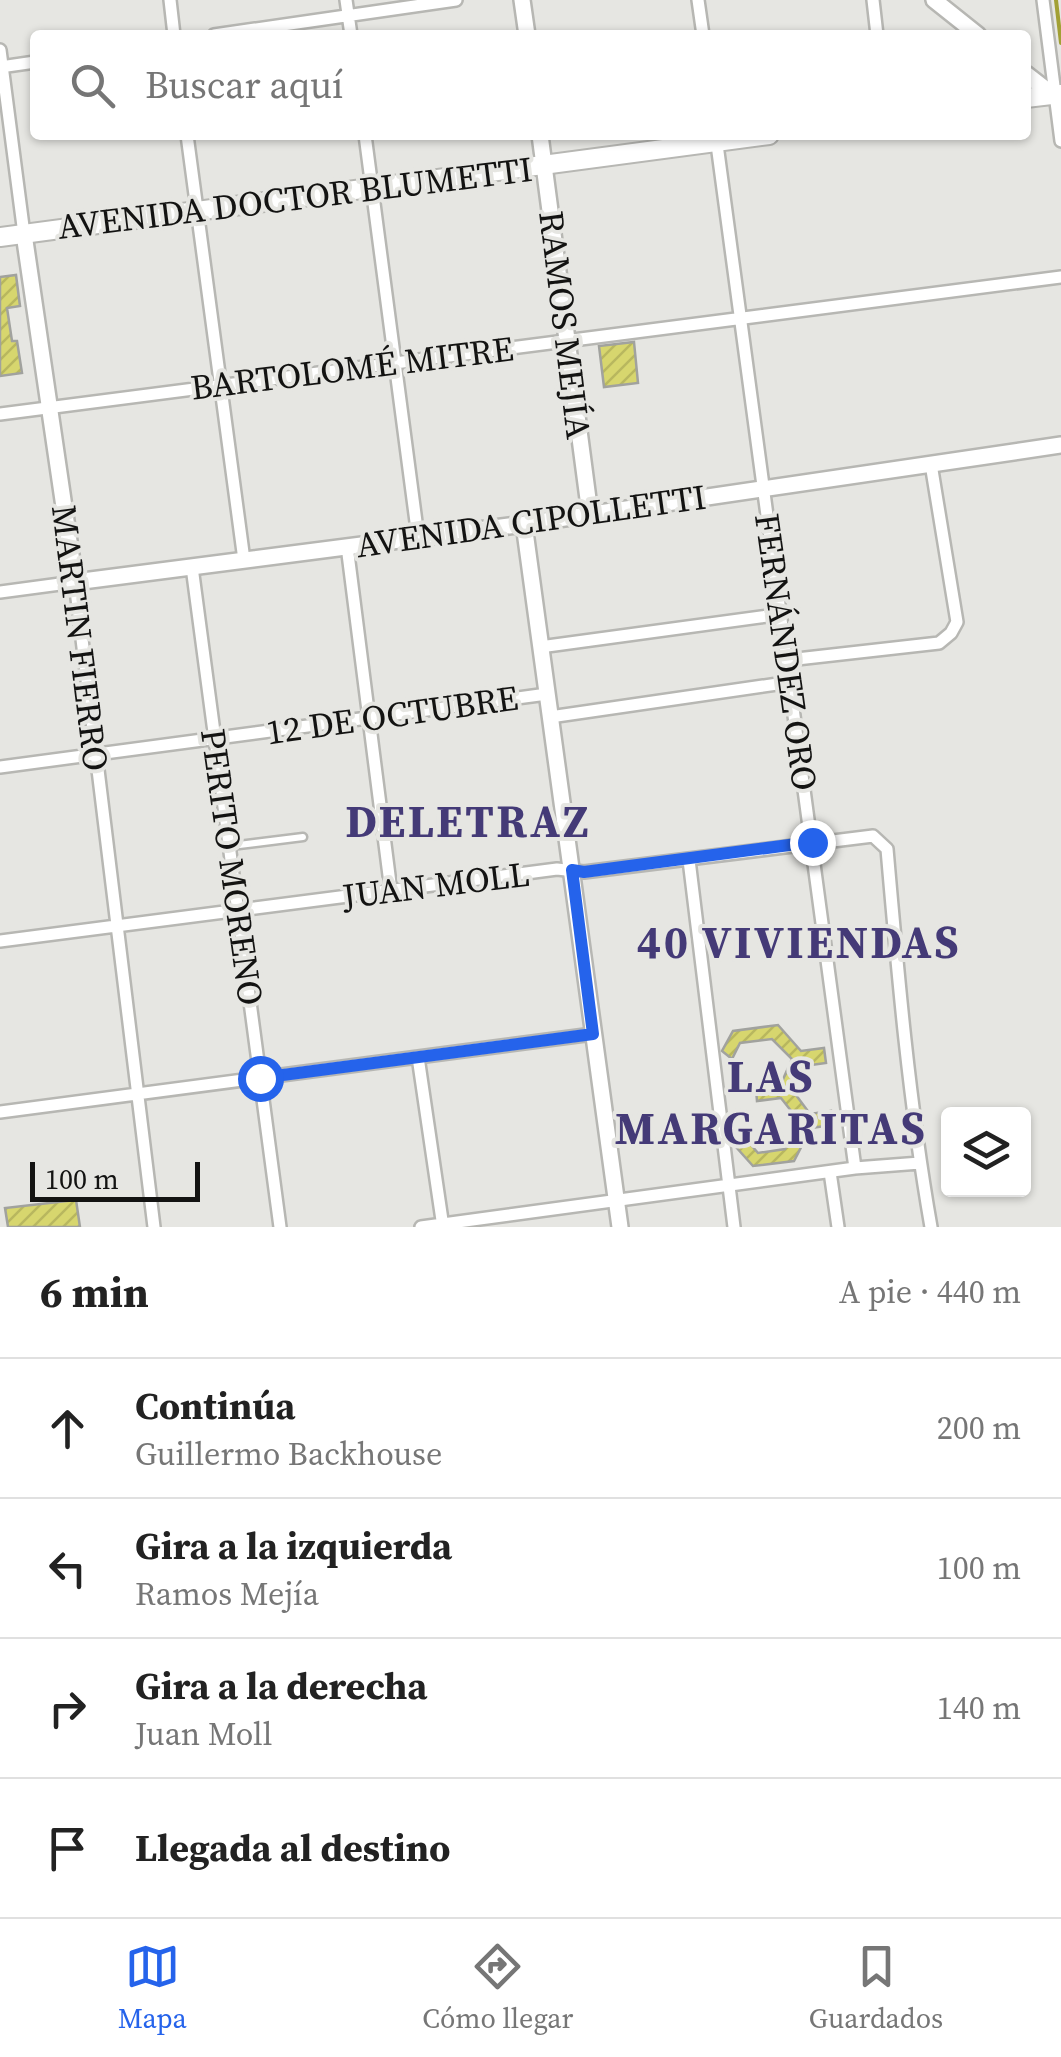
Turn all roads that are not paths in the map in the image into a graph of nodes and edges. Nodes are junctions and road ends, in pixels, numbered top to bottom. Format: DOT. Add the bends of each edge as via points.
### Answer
graph roads {
  1 [pos="170,0"];
  2 [pos="346,0"];
  3 [pos="456,0"];
  4 [pos="522,0"];
  5 [pos="698,0"];
  6 [pos="873,0"];
  7 [pos="934,0"];
  8 [pos="1043,0"];
  9 [pos="348,14"];
  10 [pos="173,30"];
  11 [pos="246,30"];
  12 [pos="350,30"];
  13 [pos="526,30"];
  14 [pos="701,30"];
  15 [pos="876,30"];
  16 [pos="972,30"];
  17 [pos="0,50"];
  18 [pos="30,63"];
  19 [pos="1,67"];
  20 [pos="1031,77"];
  21 [pos="1057,94"];
  22 [pos="1031,97"];
  23 [pos="189,140"];
  24 [pos="365,140"];
  25 [pos="541,140"];
  26 [pos="710,140"];
  27 [pos="716,140"];
  28 [pos="1061,141"];
  29 [pos="544,166"];
  30 [pos="372,187"];
  31 [pos="197,210"];
  32 [pos="24,234"];
  33 [pos="0,237"];
  34 [pos="1061,276"];
  35 [pos="741,318"];
  36 [pos="567,340"];
  37 [pos="396,363"];
  38 [pos="220,386"];
  39 [pos="49,408"];
  40 [pos="0,414"];
  41 [pos="1061,445"];
  42 [pos="931,464"];
  43 [pos="765,488"];
  44 [pos="590,514"];
  45 [pos="524,524"];
  46 [pos="418,537"];
  47 [pos="346,546"];
  48 [pos="244,560"];
  49 [pos="192,566"];
  50 [pos="75,582"];
  51 [pos="0,592"];
  52 [pos="782,614"];
  53 [pos="540,647"];
  54 [pos="788,660"];
  55 [pos="790,682"];
  56 [pos="547,694"];
  57 [pos="550,717"];
  58 [pos="370,718"];
  59 [pos="215,738"];
  60 [pos="96,755"];
  61 [pos="0,768"];
  62 [pos="302,837"];
  63 [pos="812,842"];
  64 [pos="229,846"];
  65 [pos="688,860"];
  66 [pos="572,870"];
  67 [pos="391,891"];
  68 [pos="238,910"];
  69 [pos="116,926"];
  70 [pos="0,942"];
  71 [pos="593,1034"];
  72 [pos="418,1057"];
  73 [pos="260,1078"];
  74 [pos="136,1094"];
  75 [pos="0,1112"];
  76 [pos="920,1163"];
  77 [pos="855,1168"];
  78 [pos="830,1172"];
  79 [pos="729,1185"];
  80 [pos="616,1201"];
  81 [pos="443,1226"];
  82 [pos="154,1227"];
  83 [pos="280,1227"];
  84 [pos="421,1227"];
  85 [pos="620,1227"];
  86 [pos="734,1227"];
  87 [pos="838,1227"];
  88 [pos="931,1227"];
  1 -- 10 [label="street"];
  2 -- 9 [label="street"];
  3 -- 9 [label="street"];
  4 -- 13 [label="street"];
  5 -- 14 [label="street"];
  6 -- 15 [label="street"];
  7 -- 16 [label="street"];
  8 -- 21 [label="street"];
  9 -- 11 [label="street"];
  9 -- 12 [label="street"];
  17 -- 19 [label="street, MARTIN FIERRO"];
  18 -- 19 [label="street"];
  19 -- 32 [label="street, MARTIN FIERRO"];
  20 -- 21 [label="street"];
  21 -- 22 [label="main road"];
  21 -- 28 [label="street"];
  23 -- 31 [label="street"];
  24 -- 30 [label="street"];
  25 -- 29 [label="street, RAMOS MEJÍA"];
  26 -- 29 [label="main road, AVENIDA DOCTOR BLUMETTI"];
  27 -- 35 [label="street, FERNÁNDEZ ORO"];
  29 -- 30 [label="main road, AVENIDA DOCTOR BLUMETTI"];
  29 -- 36 [label="street, RAMOS MEJÍA"];
  30 -- 31 [label="main road, AVENIDA DOCTOR BLUMETTI"];
  30 -- 37 [label="street"];
  31 -- 32 [label="main road, AVENIDA DOCTOR BLUMETTI"];
  31 -- 38 [label="street"];
  32 -- 33 [label="main road, AVENIDA DOCTOR BLUMETTI"];
  32 -- 39 [label="street, MARTIN FIERRO"];
  34 -- 35 [label="street, BARTOLOMÉ MITRE"];
  35 -- 36 [label="street, BARTOLOMÉ MITRE"];
  35 -- 43 [label="street, FERNÁNDEZ ORO"];
  36 -- 37 [label="street, BARTOLOMÉ MITRE"];
  36 -- 44 [label="street, RAMOS MEJÍA"];
  37 -- 38 [label="street, BARTOLOMÉ MITRE"];
  37 -- 46 [label="street"];
  38 -- 39 [label="street, BARTOLOMÉ MITRE"];
  38 -- 48 [label="street"];
  39 -- 40 [label="street, BARTOLOMÉ MITRE"];
  39 -- 50 [label="street, MARTIN FIERRO"];
  41 -- 42 [label="street, AVENIDA CIPOLLETTI"];
  42 -- 43 [label="street, AVENIDA CIPOLLETTI"];
  42 -- 54 [label="street" via="957,622 952,633 938,643"];
  43 -- 44 [label="street, AVENIDA CIPOLLETTI"];
  43 -- 52 [label="street, FERNÁNDEZ ORO"];
  44 -- 45 [label="street, AVENIDA CIPOLLETTI"];
  45 -- 46 [label="street, AVENIDA CIPOLLETTI"];
  45 -- 53 [label="street"];
  46 -- 47 [label="street, AVENIDA CIPOLLETTI"];
  47 -- 48 [label="street, AVENIDA CIPOLLETTI"];
  47 -- 58 [label="street"];
  48 -- 49 [label="street, AVENIDA CIPOLLETTI"];
  49 -- 50 [label="street, AVENIDA CIPOLLETTI"];
  49 -- 59 [label="street, PERITO MORENO"];
  50 -- 51 [label="street, AVENIDA CIPOLLETTI"];
  50 -- 60 [label="street, MARTIN FIERRO"];
  52 -- 53 [label="street, 12 DE OCTUBRE"];
  52 -- 54 [label="street, FERNÁNDEZ ORO"];
  53 -- 56 [label="street"];
  54 -- 55 [label="street, FERNÁNDEZ ORO"];
  55 -- 57 [label="street"];
  55 -- 63 [label="street, FERNÁNDEZ ORO"];
  56 -- 57 [label="street"];
  56 -- 58 [label="street, 12 DE OCTUBRE"];
  57 -- 66 [label="street"];
  58 -- 59 [label="street, 12 DE OCTUBRE"];
  58 -- 67 [label="street"];
  59 -- 60 [label="street, 12 DE OCTUBRE"];
  59 -- 64 [label="street, PERITO MORENO"];
  60 -- 61 [label="street, 12 DE OCTUBRE"];
  60 -- 69 [label="street, MARTIN FIERRO"];
  62 -- 64 [label="lane"];
  63 -- 65 [label="street, JUAN MOLL"];
  63 -- 76 [label="street, JUAN MOLL" via="872,836 887,849"];
  63 -- 77 [label="street, FERNÁNDEZ ORO"];
  64 -- 68 [label="street, PERITO MORENO"];
  65 -- 66 [label="street, JUAN MOLL"];
  65 -- 79 [label="street"];
  66 -- 67 [label="street, JUAN MOLL"];
  66 -- 71 [label="street"];
  67 -- 68 [label="street, JUAN MOLL"];
  68 -- 69 [label="street, JUAN MOLL"];
  68 -- 73 [label="street, PERITO MORENO"];
  69 -- 70 [label="street, JUAN MOLL"];
  69 -- 74 [label="street, MARTIN FIERRO"];
  71 -- 72 [label="street"];
  71 -- 80 [label="street"];
  72 -- 73 [label="street"];
  72 -- 81 [label="street"];
  73 -- 74 [label="street"];
  73 -- 83 [label="street, PERITO MORENO"];
  74 -- 75 [label="street"];
  74 -- 82 [label="street, MARTIN FIERRO"];
  76 -- 77 [label="street"];
  76 -- 88 [label="street"];
  77 -- 78 [label="street"];
  78 -- 79 [label="street"];
  78 -- 87 [label="street"];
  79 -- 80 [label="street"];
  79 -- 86 [label="street"];
  80 -- 81 [label="street"];
  80 -- 85 [label="street"];
  81 -- 84 [label="street"];
}
